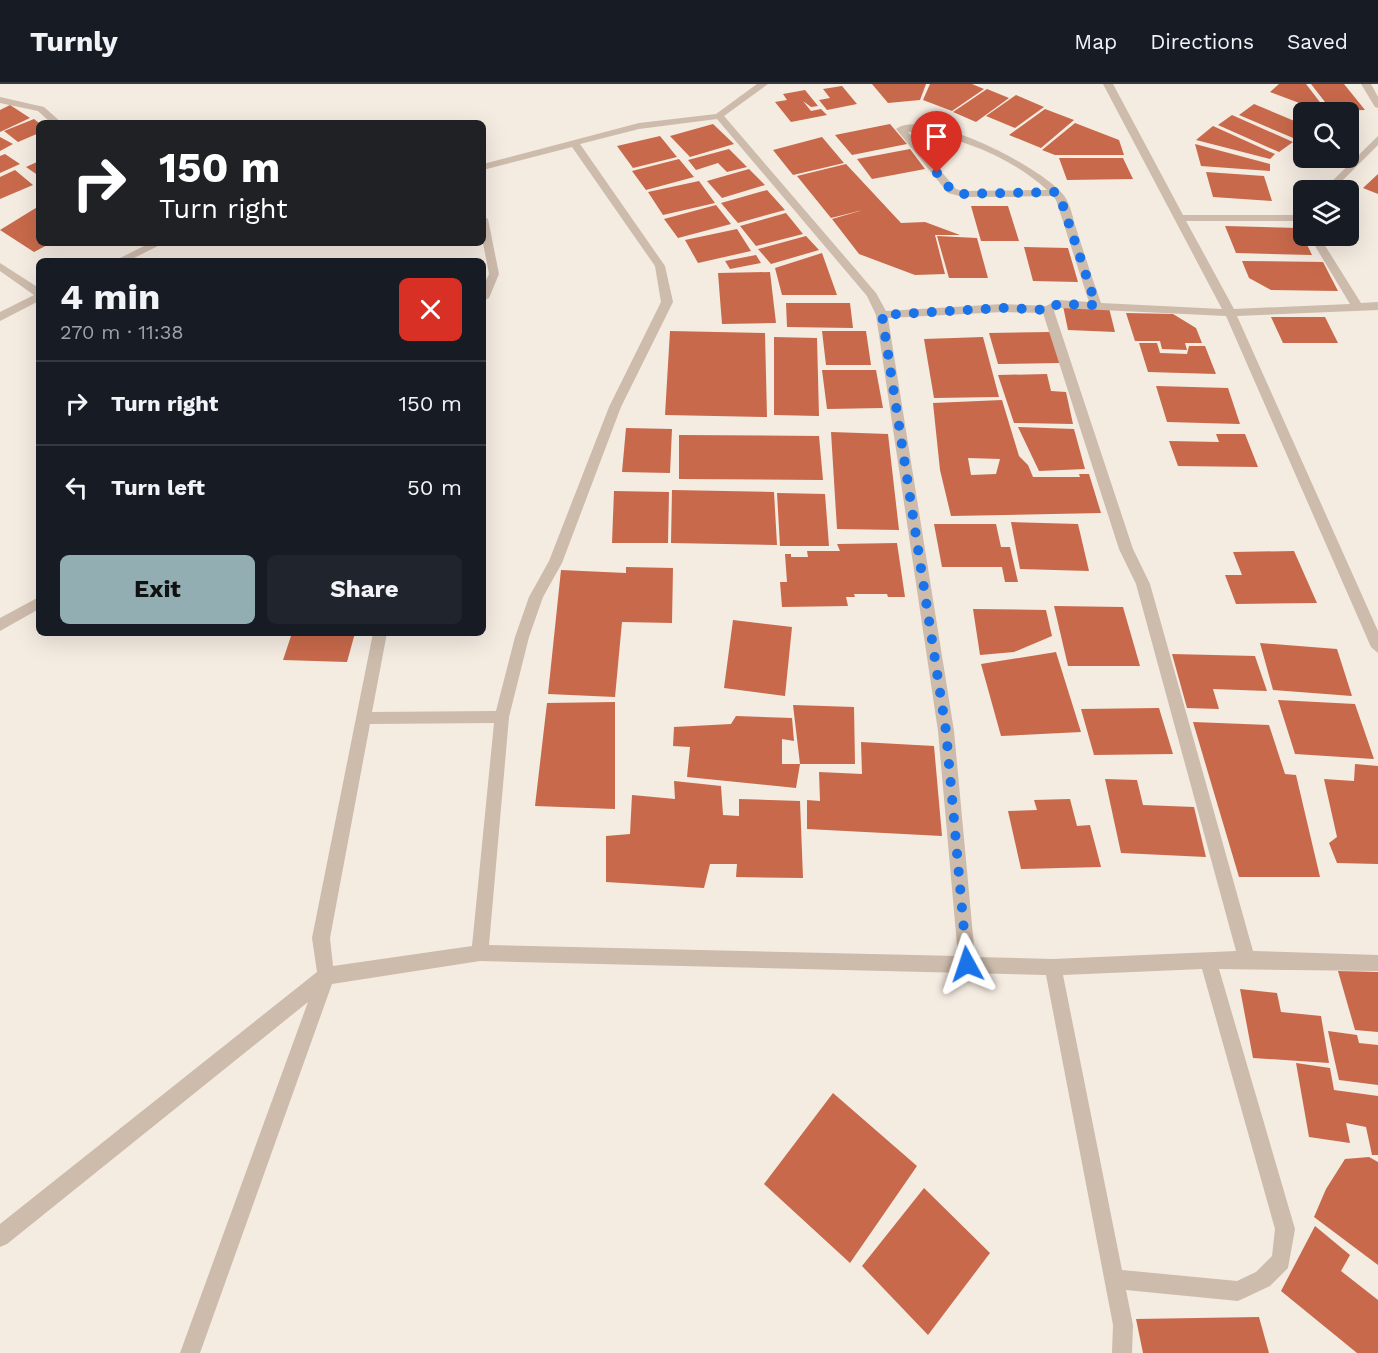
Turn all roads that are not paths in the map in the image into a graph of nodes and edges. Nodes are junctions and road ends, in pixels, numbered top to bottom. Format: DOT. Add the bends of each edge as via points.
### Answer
graph roads {
  1 [pos="763,84"];
  2 [pos="1108,84"];
  3 [pos="1366,84"];
  4 [pos="0,100"];
  5 [pos="1378,105"];
  6 [pos="719,116"];
  7 [pos="54,120"];
  8 [pos="1378,139"];
  9 [pos="574,143"];
  10 [pos="486,166"];
  11 [pos="1338,180"];
  12 [pos="1056,192"];
  13 [pos="1179,218"];
  14 [pos="1293,218"];
  15 [pos="486,234"];
  16 [pos="152,246"];
  17 [pos="1320,246"];
  18 [pos="126,258"];
  19 [pos="0,266"];
  20 [pos="36,291"];
  21 [pos="486,291"];
  22 [pos="36,298"];
  23 [pos="1096,305"];
  24 [pos="1378,306"];
  25 [pos="1358,307"];
  26 [pos="1048,310"];
  27 [pos="1230,313"];
  28 [pos="882,315"];
  29 [pos="0,316"];
  30 [pos="36,604"];
  31 [pos="0,626"];
  32 [pos="379,636"];
  33 [pos="1378,647"];
  34 [pos="502,717"];
  35 [pos="363,718"];
  36 [pos="480,953"];
  37 [pos="1247,959"];
  38 [pos="1208,960"];
  39 [pos="1378,963"];
  40 [pos="967,964"];
  41 [pos="1053,967"];
  42 [pos="326,976"];
  43 [pos="0,1238"];
  44 [pos="1114,1279"];
  45 [pos="190,1353"];
  46 [pos="1122,1353"];
  1 -- 6 [label="street"];
  2 -- 13 [label="street"];
  3 -- 5 [label="street"];
  4 -- 7 [label="street" via="41,109"];
  6 -- 9 [label="street" via="639,126"];
  6 -- 28 [label="street" via="872,295"];
  8 -- 11 [label="street"];
  9 -- 10 [label="street"];
  9 -- 34 [label="street" via="660,266 667,302 615,407 555,563 534,602"];
  12 -- 12 [label="street" via="1028,170 953,136 927,128 901,129 952,191"];
  12 -- 23 [label="street"];
  13 -- 14 [label="street"];
  13 -- 27 [label="street"];
  15 -- 21 [label="street" via="494,274"];
  16 -- 18 [label="street"];
  17 -- 25 [label="street"];
  19 -- 20 [label="street"];
  22 -- 29 [label="street"];
  23 -- 26 [label="street" via="1058,304"];
  23 -- 27 [label="street"];
  24 -- 25 [label="street"];
  25 -- 27 [label="street"];
  26 -- 28 [label="street" via="1003,308"];
  26 -- 37 [label="street" via="1126,549 1143,584"];
  27 -- 33 [label="street"];
  28 -- 40 [label="street" via="946,731"];
  30 -- 31 [label="street"];
  32 -- 35 [label="street"];
  34 -- 35 [label="street"];
  34 -- 36 [label="street"];
  35 -- 42 [label="street" via="321,938"];
  36 -- 40 [label="street"];
  36 -- 42 [label="street"];
  37 -- 38 [label="street"];
  37 -- 39 [label="street"];
  38 -- 41 [label="street"];
  38 -- 44 [label="street" via="1285,1229 1281,1262 1263,1279 1239,1291"];
  40 -- 41 [label="street"];
  41 -- 44 [label="street"];
  42 -- 43 [label="street"];
  42 -- 45 [label="street"];
  44 -- 46 [label="street" via="1123,1325"];
}
